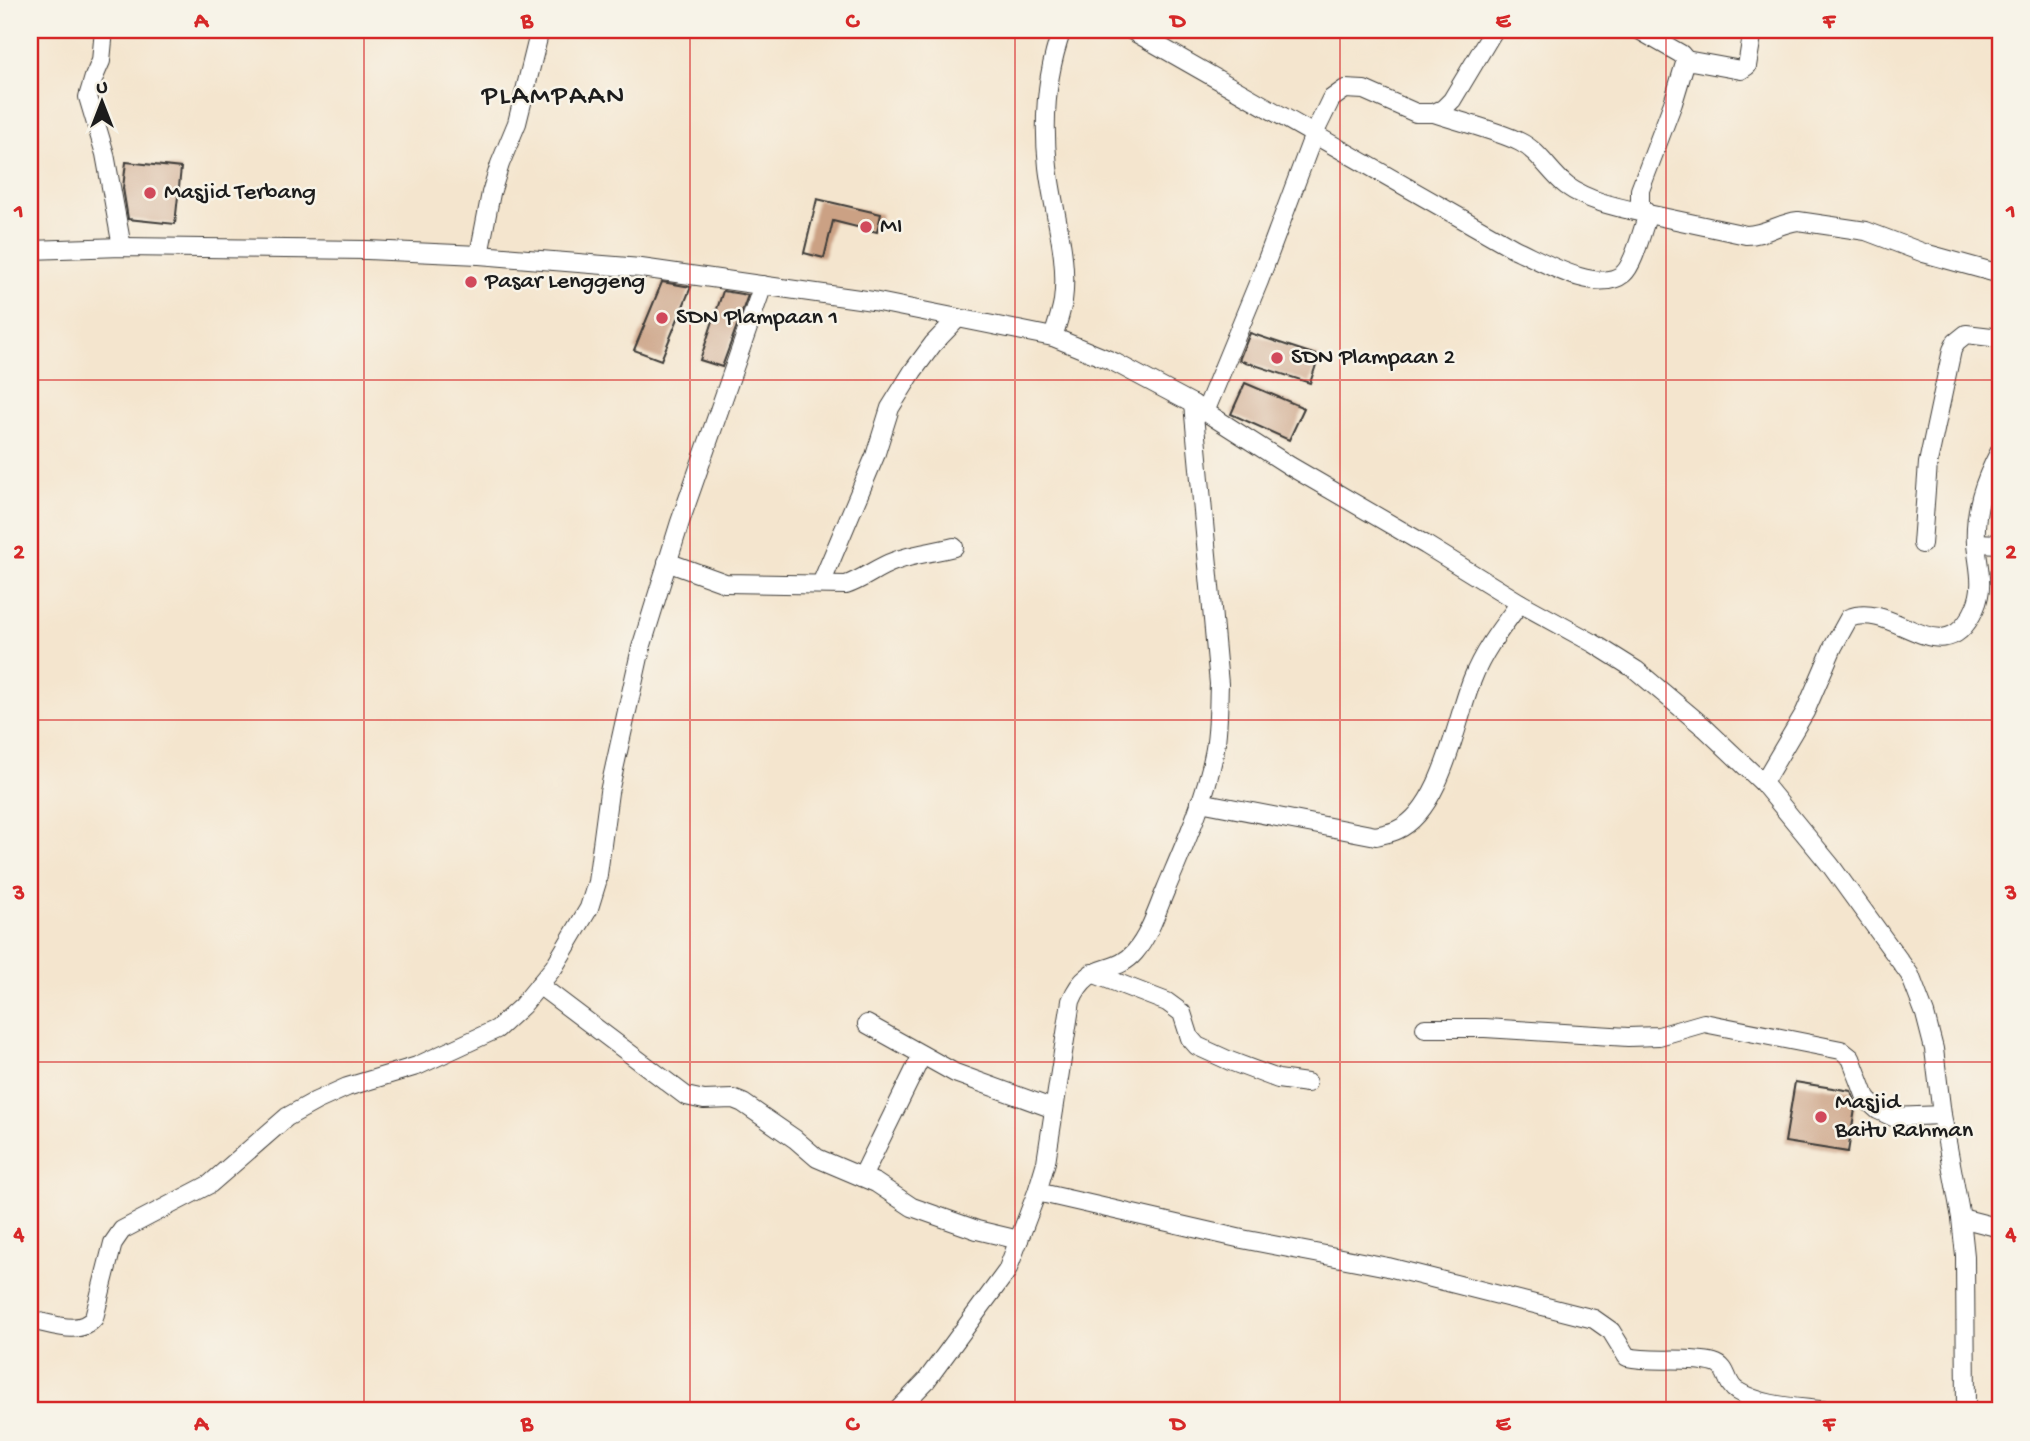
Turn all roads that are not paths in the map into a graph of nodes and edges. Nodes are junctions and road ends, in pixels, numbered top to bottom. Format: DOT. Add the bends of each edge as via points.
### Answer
graph roads {
  1 [pos="104,30"];
  2 [pos="540,30"];
  3 [pos="1062,30"];
  4 [pos="1130,30"];
  5 [pos="1494,30"];
  6 [pos="1639,30"];
  7 [pos="1753,30"];
  8 [pos="1686,60"];
  9 [pos="1434,113"];
  10 [pos="1314,134"];
  11 [pos="1648,214"];
  12 [pos="122,247"];
  13 [pos="30,250"];
  14 [pos="479,255"];
  15 [pos="2000,274"];
  16 [pos="763,285"];
  17 [pos="957,319"];
  18 [pos="1053,337"];
  19 [pos="2000,338"];
  20 [pos="1199,408"];
  21 [pos="2000,452"];
  22 [pos="1976,543"];
  23 [pos="1922,544"];
  24 [pos="2000,544"];
  25 [pos="954,547"];
  26 [pos="667,562"];
  27 [pos="821,583"];
  28 [pos="1520,603"];
  29 [pos="1763,783"];
  30 [pos="1200,802"];
  31 [pos="1092,973"];
  32 [pos="539,985"];
  33 [pos="867,1024"];
  34 [pos="1425,1028"];
  35 [pos="922,1055"];
  36 [pos="1307,1083"];
  37 [pos="1054,1109"];
  38 [pos="1942,1115"];
  39 [pos="862,1177"];
  40 [pos="1037,1192"];
  41 [pos="1961,1218"];
  42 [pos="2000,1228"];
  43 [pos="1019,1240"];
  44 [pos="30,1320"];
  45 [pos="897,1411"];
  46 [pos="1827,1411"];
  47 [pos="1966,1411"];
  1 -- 12 [label="street" via="102,61 88,97 105,154"];
  2 -- 14 [label="street" via="517,123 491,193"];
  3 -- 18 [label="street" via="1049,76 1045,117 1063,277 1061,312"];
  4 -- 10 [label="street"];
  5 -- 9 [label="street" via="1452,100"];
  6 -- 8 [label="street"];
  7 -- 8 [label="street" via="1744,69"];
  8 -- 11 [label="street" via="1640,190 1640,206"];
  9 -- 10 [label="street" via="1416,113 1364,90 1345,89 1331,99"];
  9 -- 11 [label="street" via="1520,142 1569,187 1607,204"];
  10 -- 11 [label="street" via="1516,249 1578,277 1598,281 1624,274"];
  10 -- 20 [label="street" via="1259,281"];
  11 -- 15 [label="street" via="1746,235 1760,235 1798,221 1856,229"];
  12 -- 13 [label="street"];
  12 -- 14 [label="street"];
  14 -- 16 [label="street" via="640,268"];
  16 -- 17 [label="street"];
  16 -- 26 [label="street"];
  17 -- 18 [label="street"];
  17 -- 27 [label="street" via="912,371 890,408 875,457"];
  18 -- 20 [label="street" via="1114,362"];
  19 -- 23 [label="street" via="1966,334 1952,350 1928,463"];
  20 -- 28 [label="street"];
  20 -- 30 [label="street" via="1219,684 1214,754"];
  21 -- 22 [label="street" via="1981,492"];
  22 -- 24 [label="street"];
  22 -- 29 [label="street" via="1981,585 1969,622 1951,638 1933,637 1869,616 1849,618 1805,712"];
  25 -- 27 [label="street" via="900,559 846,585"];
  26 -- 27 [label="street" via="725,583"];
  26 -- 32 [label="street" via="640,648 609,792 597,883 589,908"];
  28 -- 29 [label="street" via="1636,670"];
  28 -- 30 [label="street" via="1472,679 1433,791 1419,813 1398,830 1376,836"];
  29 -- 38 [label="street" via="1831,866 1910,975 1934,1049"];
  30 -- 31 [label="street" via="1145,938 1127,961"];
  31 -- 36 [label="street" via="1167,1002 1182,1013 1197,1046 1278,1079"];
  31 -- 37 [label="street" via="1076,988 1071,1001"];
  32 -- 39 [label="street" via="686,1096 743,1103 817,1158"];
  32 -- 44 [label="street" via="497,1029 417,1066 316,1101 287,1117 210,1184 122,1230 113,1243 90,1324 68,1328"];
  33 -- 35 [label="street"];
  34 -- 38 [label="street" via="1628,1037 1659,1036 1704,1023 1842,1050 1851,1058 1867,1100 1878,1110 1893,1117"];
  35 -- 37 [label="street" via="955,1073"];
  35 -- 39 [label="street"];
  37 -- 40 [label="street"];
  38 -- 41 [label="street"];
  39 -- 43 [label="street" via="912,1208"];
  40 -- 43 [label="street"];
  40 -- 46 [label="street" via="1388,1267 1594,1319 1611,1331 1627,1357 1713,1363 1724,1370 1733,1389 1744,1395"];
  41 -- 42 [label="street"];
  41 -- 47 [label="street"];
  43 -- 45 [label="street" via="1007,1271 982,1307"];
}
